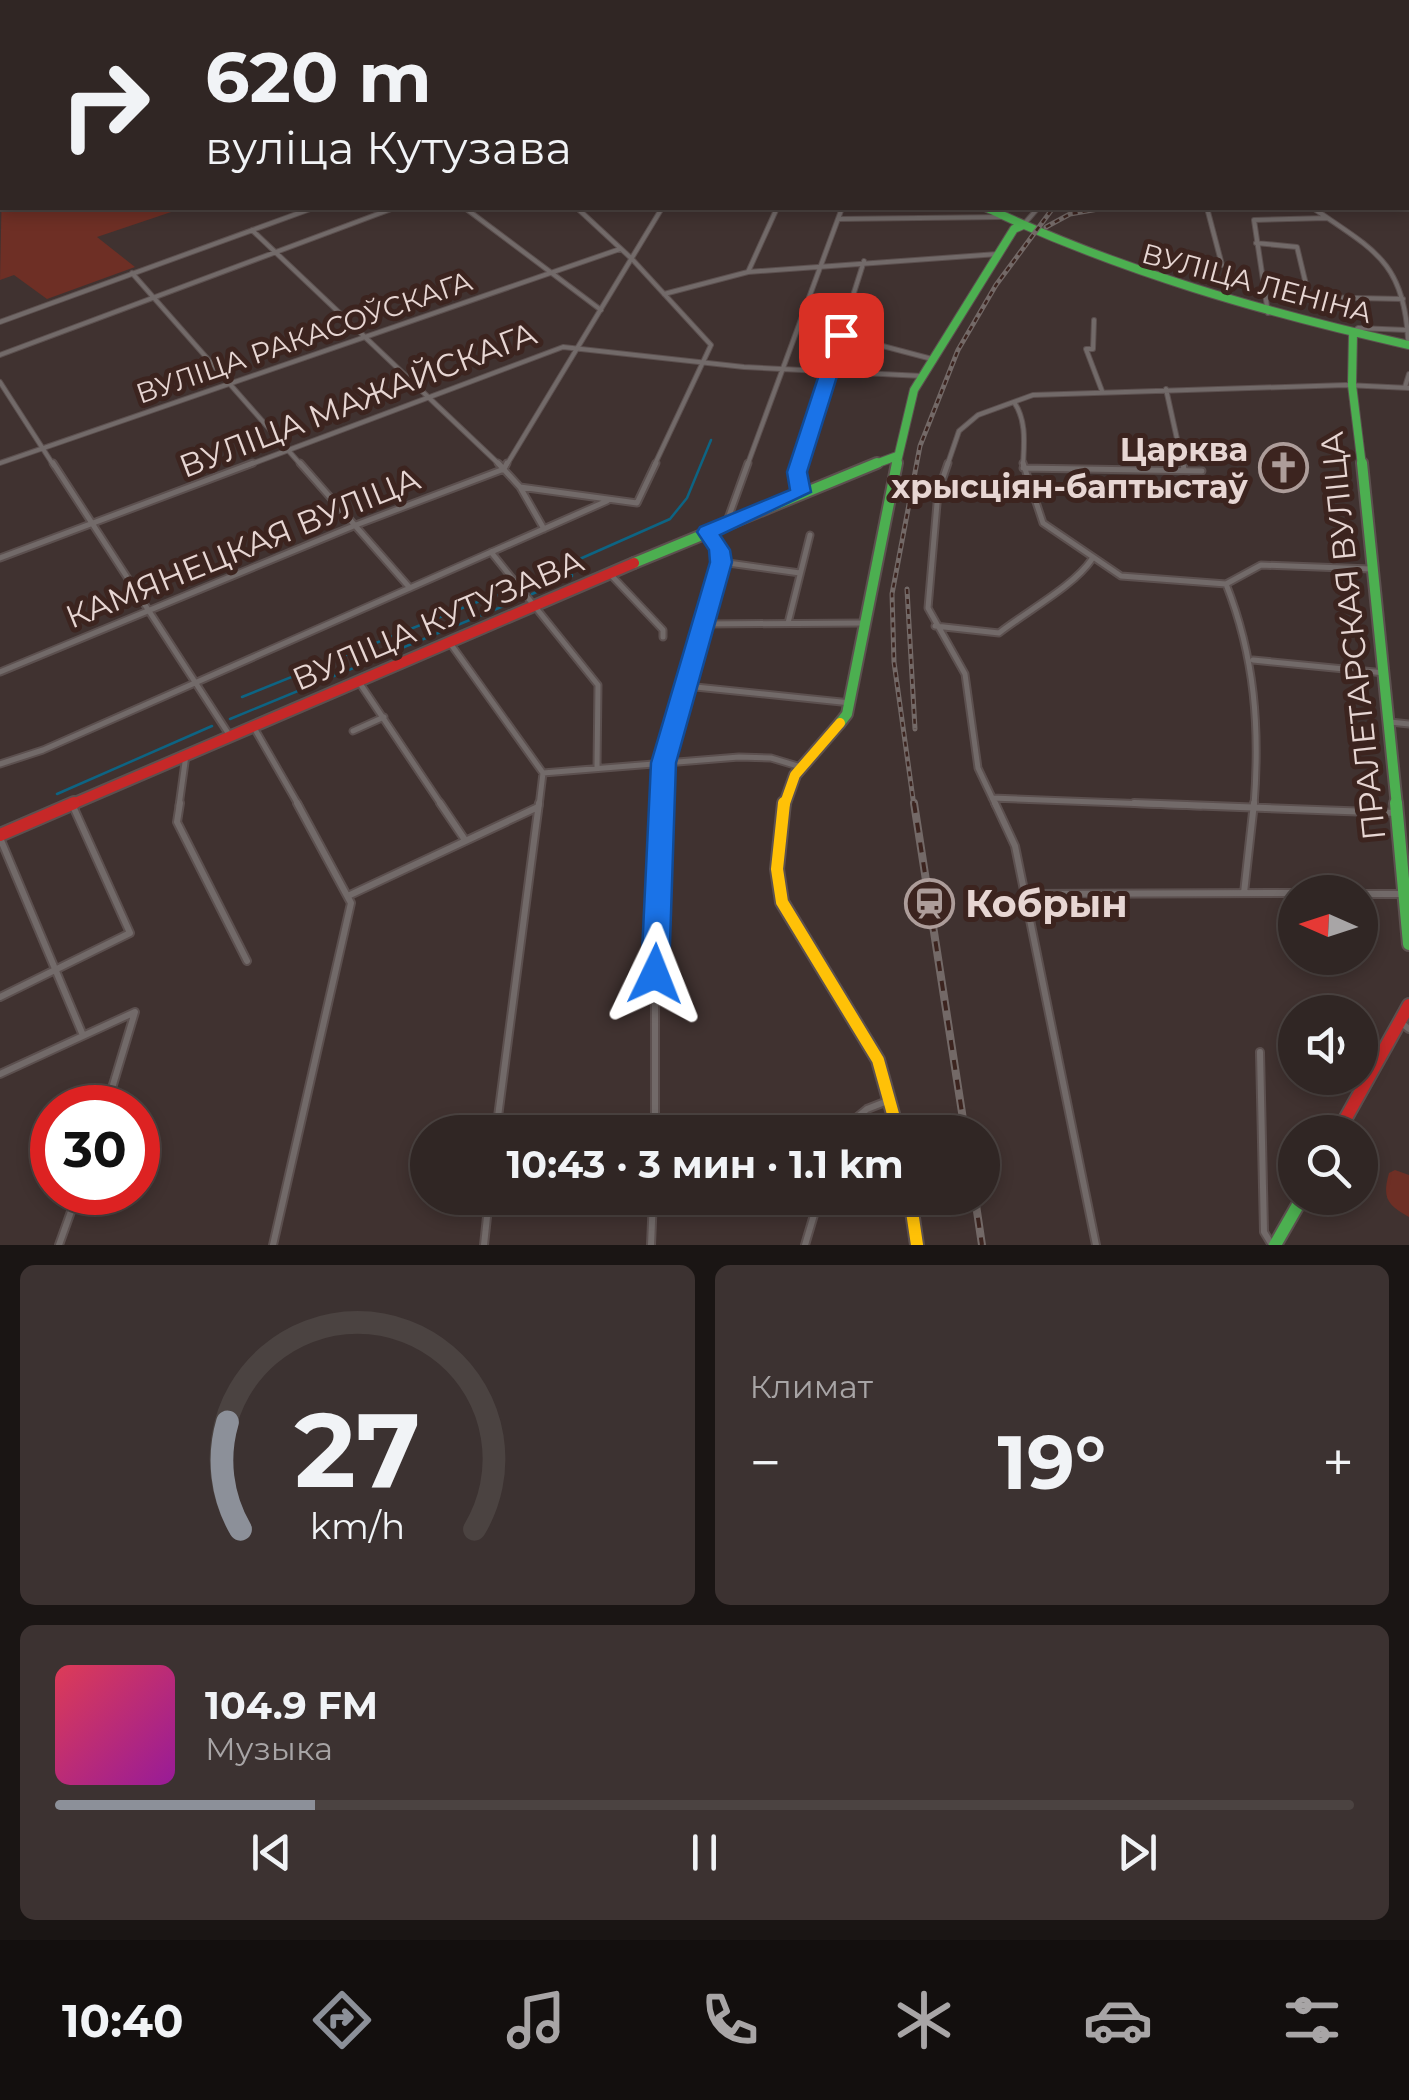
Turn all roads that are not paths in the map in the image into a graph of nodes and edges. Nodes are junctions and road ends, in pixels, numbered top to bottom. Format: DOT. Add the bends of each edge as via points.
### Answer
graph roads {
  1 [pos="307,210"];
  2 [pos="389,210"];
  3 [pos="468,210"];
  4 [pos="579,210"];
  5 [pos="660,210"];
  6 [pos="776,210"];
  7 [pos="841,210"];
  8 [pos="991,210"];
  9 [pos="1036,210"];
  10 [pos="1208,210"];
  11 [pos="1316,210"];
  12 [pos="1004,217"];
  13 [pos="1327,218"];
  14 [pos="838,219"];
  15 [pos="1021,226"];
  16 [pos="252,230"];
  17 [pos="1256,242"];
  18 [pos="620,249"];
  19 [pos="276,252"];
  20 [pos="998,254"];
  21 [pos="632,259"];
  22 [pos="864,262"];
  23 [pos="820,265"];
  24 [pos="1222,265"];
  25 [pos="748,272"];
  26 [pos="132,273"];
  27 [pos="551,273"];
  28 [pos="664,294"];
  29 [pos="155,296"];
  30 [pos="1403,299"];
  31 [pos="601,310"];
  32 [pos="1269,314"];
  33 [pos="1094,320"];
  34 [pos="0,322"];
  35 [pos="1408,330"];
  36 [pos="1352,333"];
  37 [pos="841,335"];
  38 [pos="366,336"];
  39 [pos="1409,342"];
  40 [pos="579,346"];
  41 [pos="0,355"];
  42 [pos="932,359"];
  43 [pos="705,362"];
  44 [pos="780,369"];
  45 [pos="828,371"];
  46 [pos="1409,374"];
  47 [pos="922,376"];
  48 [pos="0,382"];
  49 [pos="232,383"];
  50 [pos="1352,385"];
  51 [pos="1166,389"];
  52 [pos="1408,389"];
  53 [pos="1102,390"];
  54 [pos="429,398"];
  55 [pos="1014,402"];
  56 [pos="43,449"];
  57 [pos="292,450"];
  58 [pos="897,456"];
  59 [pos="0,463"];
  60 [pos="1023,468"];
  61 [pos="504,469"];
  62 [pos="1184,470"];
  63 [pos="1202,472"];
  64 [pos="520,487"];
  65 [pos="800,492"];
  66 [pos="606,501"];
  67 [pos="92,524"];
  68 [pos="726,524"];
  69 [pos="356,525"];
  70 [pos="544,529"];
  71 [pos="708,532"];
  72 [pos="810,535"];
  73 [pos="490,552"];
  74 [pos="0,558"];
  75 [pos="1092,559"];
  76 [pos="721,562"];
  77 [pos="1375,570"];
  78 [pos="800,573"];
  79 [pos="610,574"];
  80 [pos="1226,584"];
  81 [pos="410,588"];
  82 [pos="536,606"];
  83 [pos="151,610"];
  84 [pos="864,623"];
  85 [pos="703,624"];
  86 [pos="788,624"];
  87 [pos="934,626"];
  88 [pos="664,637"];
  89 [pos="450,643"];
  90 [pos="1253,660"];
  91 [pos="0,672"];
  92 [pos="1385,672"];
  93 [pos="197,682"];
  94 [pos="359,682"];
  95 [pos="686,686"];
  96 [pos="850,703"];
  97 [pos="384,717"];
  98 [pos="1390,722"];
  99 [pos="1409,724"];
  100 [pos="253,726"];
  101 [pos="353,731"];
  102 [pos="230,736"];
  103 [pos="186,755"];
  104 [pos="664,763"];
  105 [pos="0,764"];
  106 [pos="597,767"];
  107 [pos="801,767"];
  108 [pos="543,773"];
  109 [pos="992,798"];
  110 [pos="72,804"];
  111 [pos="538,807"];
  112 [pos="1255,809"];
  113 [pos="1399,813"];
  114 [pos="0,836"];
  115 [pos="465,840"];
  116 [pos="1244,893"];
  117 [pos="1278,893"];
  118 [pos="1025,894"];
  119 [pos="1378,894"];
  120 [pos="1404,894"];
  121 [pos="350,895"];
  122 [pos="1408,934"];
  123 [pos="1409,944"];
  124 [pos="247,962"];
  125 [pos="54,971"];
  126 [pos="0,997"];
  127 [pos="1409,1005"];
  128 [pos="1404,1026"];
  129 [pos="82,1033"];
  130 [pos="1260,1052"];
  131 [pos="0,1074"];
  132 [pos="114,1085"];
  133 [pos="890,1100"];
  134 [pos="498,1115"];
  135 [pos="655,1115"];
  136 [pos="861,1115"];
  137 [pos="894,1115"];
  138 [pos="1349,1115"];
  139 [pos="70,1215"];
  140 [pos="487,1215"];
  141 [pos="652,1215"];
  142 [pos="814,1215"];
  143 [pos="913,1215"];
  144 [pos="1292,1215"];
  145 [pos="59,1245"];
  146 [pos="273,1245"];
  147 [pos="484,1245"];
  148 [pos="651,1245"];
  149 [pos="806,1245"];
  150 [pos="918,1245"];
  151 [pos="1096,1245"];
  152 [pos="1274,1245"];
  1 -- 16 [label="street"];
  2 -- 19 [label="street"];
  3 -- 27 [label="street"];
  4 -- 18 [label="street"];
  5 -- 21 [label="street"];
  6 -- 25 [label="street"];
  7 -- 14 [label="street"];
  8 -- 12 [label="main road, ВУЛІЦА ЛЕНІНА"];
  9 -- 15 [label="street"];
  10 -- 24 [label="street"];
  11 -- 13 [label="street"];
  12 -- 14 [label="street"];
  12 -- 15 [label="main road, ВУЛІЦА ЛЕНІНА"];
  13 -- 17 [label="street" via="1254,220"];
  13 -- 30 [label="street" via="1383,263"];
  14 -- 23 [label="street"];
  15 -- 20 [label="main road"];
  15 -- 32 [label="main road, ВУЛІЦА ЛЕНІНА" via="1136,276"];
  16 -- 19 [label="street"];
  16 -- 26 [label="street"];
  17 -- 30 [label="street" via="1297,247 1309,297"];
  17 -- 32 [label="street"];
  18 -- 21 [label="street"];
  18 -- 27 [label="street, ВУЛІЦА РАКАСОЎСКАГА"];
  19 -- 29 [label="street"];
  19 -- 38 [label="street"];
  20 -- 22 [label="street"];
  20 -- 42 [label="main road"];
  21 -- 28 [label="street"];
  21 -- 31 [label="street"];
  22 -- 23 [label="street"];
  22 -- 37 [label="street"];
  23 -- 25 [label="street"];
  23 -- 44 [label="street"];
  25 -- 28 [label="street"];
  26 -- 29 [label="street"];
  26 -- 34 [label="street"];
  27 -- 31 [label="street"];
  27 -- 38 [label="street, ВУЛІЦА РАКАСОЎСКАГА"];
  28 -- 43 [label="street" via="711,342"];
  29 -- 41 [label="street"];
  29 -- 49 [label="street"];
  30 -- 35 [label="street"];
  31 -- 40 [label="street"];
  32 -- 36 [label="main road, ВУЛІЦА ЛЕНІНА"];
  33 -- 53 [label="street" via="1093,349 1086,349"];
  35 -- 36 [label="street"];
  35 -- 39 [label="street"];
  36 -- 39 [label="main road, ВУЛІЦА ЛЕНІНА"];
  36 -- 50 [label="main road, ПРАЛЕТАРСКАЯ ВУЛІЦА"];
  37 -- 42 [label="street"];
  37 -- 45 [label="street"];
  38 -- 49 [label="street, ВУЛІЦА РАКАСОЎСКАГА"];
  38 -- 54 [label="street"];
  40 -- 43 [label="street, ВУЛІЦА МАЖАЙСКАГА"];
  40 -- 54 [label="street, ВУЛІЦА МАЖАЙСКАГА"];
  40 -- 61 [label="street"];
  42 -- 47 [label="main road"];
  43 -- 44 [label="street, ВУЛІЦА МАЖАЙСКАГА"];
  43 -- 66 [label="street, ВУЛІЦА КУТУЗАВА" via="639,501"];
  44 -- 45 [label="street, ВУЛІЦА МАЖАЙСКАГА"];
  44 -- 68 [label="street"];
  45 -- 47 [label="street, ВУЛІЦА МАЖАЙСКАГА"];
  45 -- 65 [label="street" via="797,472"];
  46 -- 52 [label="street"];
  47 -- 58 [label="main road"];
  48 -- 56 [label="street"];
  49 -- 56 [label="street, ВУЛІЦА РАКАСОЎСКАГА"];
  49 -- 57 [label="street"];
  50 -- 51 [label="street"];
  50 -- 52 [label="street"];
  50 -- 77 [label="main road, ПРАЛЕТАРСКАЯ ВУЛІЦА"];
  51 -- 53 [label="street"];
  51 -- 62 [label="street"];
  53 -- 55 [label="street" via="1034,394"];
  54 -- 57 [label="street, ВУЛІЦА МАЖАЙСКАГА"];
  54 -- 61 [label="street"];
  55 -- 60 [label="street" via="1024,430"];
  55 -- 87 [label="street" via="978,415 952,443 938,492 928,608"];
  56 -- 59 [label="street, ВУЛІЦА РАКАСОЎСКАГА"];
  56 -- 67 [label="street"];
  57 -- 67 [label="street, ВУЛІЦА МАЖАЙСКАГА"];
  57 -- 69 [label="street"];
  58 -- 65 [label="main road, ВУЛІЦА КУТУЗАВА"];
  58 -- 84 [label="main road"];
  60 -- 62 [label="street"];
  60 -- 75 [label="street" via="1044,523"];
  61 -- 64 [label="street"];
  61 -- 69 [label="street, КАМЯНЕЦКАЯ ВУЛІЦА"];
  62 -- 63 [label="street"];
  64 -- 66 [label="street"];
  64 -- 70 [label="street"];
  65 -- 68 [label="main road, ВУЛІЦА КУТУЗАВА"];
  66 -- 70 [label="street, ВУЛІЦА КУТУЗАВА"];
  67 -- 74 [label="street, ВУЛІЦА МАЖАЙСКАГА"];
  67 -- 83 [label="street"];
  68 -- 71 [label="main road, ВУЛІЦА КУТУЗАВА"];
  69 -- 81 [label="street"];
  69 -- 83 [label="street, КАМЯНЕЦКАЯ ВУЛІЦА"];
  70 -- 73 [label="street, ВУЛІЦА КУТУЗАВА"];
  71 -- 76 [label="street"];
  71 -- 79 [label="main road, ВУЛІЦА КУТУЗАВА"];
  72 -- 78 [label="street"];
  73 -- 81 [label="street, ВУЛІЦА КУТУЗАВА"];
  73 -- 82 [label="street"];
  75 -- 80 [label="street" via="1135,579"];
  75 -- 87 [label="street" via="1079,578 999,632"];
  76 -- 78 [label="street"];
  76 -- 85 [label="street"];
  77 -- 80 [label="street" via="1261,566"];
  77 -- 92 [label="main road, ПРАЛЕТАРСКАЯ ВУЛІЦА"];
  78 -- 86 [label="street"];
  79 -- 82 [label="main road, ВУЛІЦА КУТУЗАВА"];
  79 -- 88 [label="street"];
  80 -- 90 [label="street"];
  81 -- 93 [label="street, ВУЛІЦА КУТУЗАВА"];
  82 -- 89 [label="main road, ВУЛІЦА КУТУЗАВА"];
  82 -- 106 [label="street" via="598,685"];
  83 -- 91 [label="street, КАМЯНЕЦКАЯ ВУЛІЦА"];
  83 -- 93 [label="street"];
  84 -- 86 [label="street"];
  84 -- 96 [label="main road"];
  85 -- 86 [label="street"];
  85 -- 95 [label="street"];
  87 -- 109 [label="street" via="965,674 978,768"];
  89 -- 94 [label="main road, ВУЛІЦА КУТУЗАВА"];
  89 -- 108 [label="street"];
  90 -- 92 [label="street"];
  90 -- 112 [label="street"];
  92 -- 98 [label="main road, ПРАЛЕТАРСКАЯ ВУЛІЦА"];
  93 -- 102 [label="street"];
  93 -- 105 [label="street, ВУЛІЦА КУТУЗАВА"];
  94 -- 97 [label="street"];
  94 -- 100 [label="main road, ВУЛІЦА КУТУЗАВА"];
  95 -- 96 [label="street" via="790,702"];
  95 -- 104 [label="street"];
  96 -- 107 [label="main road" via="838,728"];
  97 -- 101 [label="street"];
  97 -- 115 [label="street"];
  98 -- 99 [label="street"];
  98 -- 113 [label="main road, ПРАЛЕТАРСКАЯ ВУЛІЦА"];
  100 -- 102 [label="main road, ВУЛІЦА КУТУЗАВА"];
  100 -- 121 [label="street"];
  102 -- 103 [label="main road, ВУЛІЦА КУТУЗАВА"];
  103 -- 110 [label="main road, ВУЛІЦА КУТУЗАВА"];
  103 -- 124 [label="street" via="177,822"];
  104 -- 106 [label="street"];
  104 -- 107 [label="street" via="739,757"];
  104 -- 135 [label="street"];
  106 -- 108 [label="street"];
  107 -- 133 [label="main road" via="779,826 782,902 878,1060"];
  108 -- 111 [label="street"];
  109 -- 112 [label="street"];
  109 -- 118 [label="street" via="1016,846"];
  110 -- 114 [label="main road, ВУЛІЦА КУТУЗАВА"];
  110 -- 125 [label="street" via="130,933"];
  111 -- 115 [label="street"];
  111 -- 134 [label="street"];
  112 -- 113 [label="street"];
  112 -- 116 [label="street"];
  113 -- 120 [label="main road, ПРАЛЕТАРСКАЯ ВУЛІЦА"];
  114 -- 125 [label="street"];
  115 -- 121 [label="street"];
  116 -- 117 [label="street"];
  116 -- 118 [label="street"];
  118 -- 151 [label="street"];
  119 -- 120 [label="street"];
  120 -- 122 [label="main road, ПРАЛЕТАРСКАЯ ВУЛІЦА"];
  121 -- 146 [label="street" via="344,946"];
  122 -- 123 [label="main road, ПРАЛЕТАРСКАЯ ВУЛІЦА"];
  125 -- 126 [label="street"];
  125 -- 129 [label="street"];
  127 -- 128 [label="main road"];
  128 -- 138 [label="main road"];
  129 -- 131 [label="street"];
  129 -- 132 [label="street" via="138,1014"];
  130 -- 152 [label="street" via="1264,1232"];
  133 -- 136 [label="street"];
  133 -- 137 [label="main road"];
  139 -- 145 [label="street"];
  140 -- 147 [label="street"];
  141 -- 148 [label="street"];
  142 -- 149 [label="street"];
  143 -- 150 [label="main road"];
  144 -- 152 [label="main road"];
}
